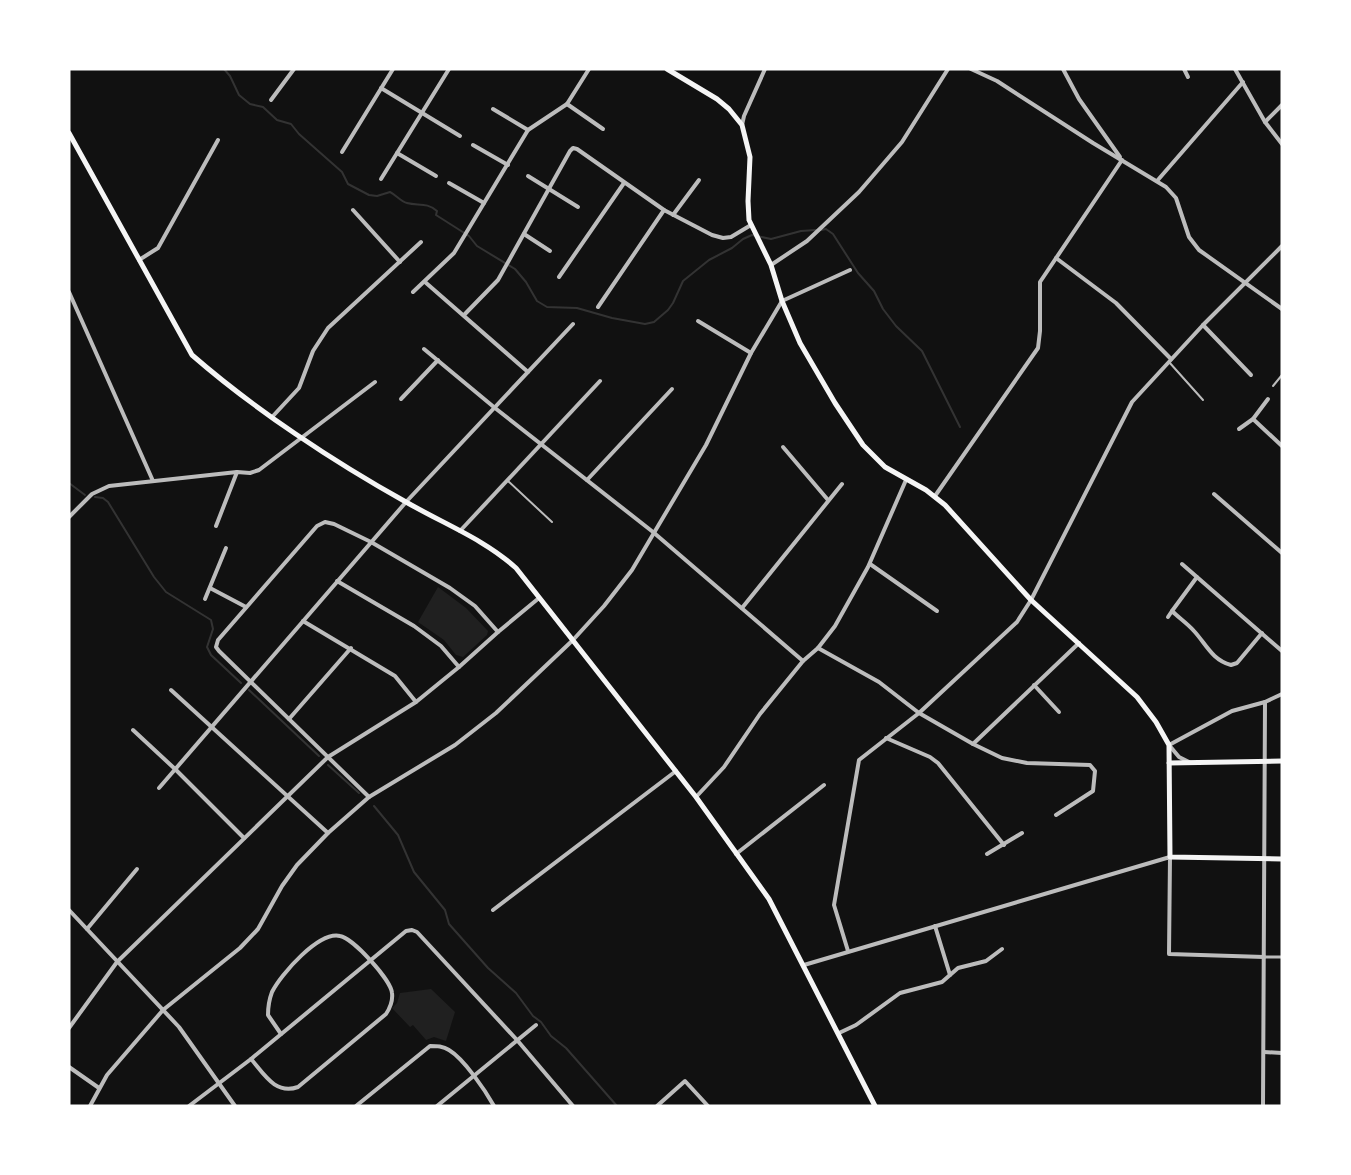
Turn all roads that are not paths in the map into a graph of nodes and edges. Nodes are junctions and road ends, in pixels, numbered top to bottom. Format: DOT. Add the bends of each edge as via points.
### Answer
graph roads {
  1 [pos="294,69"];
  2 [pos="393,69"];
  3 [pos="449,69"];
  4 [pos="589,69"];
  5 [pos="667,69"];
  6 [pos="765,69"];
  7 [pos="948,69"];
  8 [pos="971,69"];
  9 [pos="1063,69"];
  10 [pos="1184,69"];
  11 [pos="1235,69"];
  12 [pos="1188,77"];
  13 [pos="1243,82"];
  14 [pos="381,88"];
  15 [pos="270,100"];
  16 [pos="567,104"];
  17 [pos="1282,105"];
  18 [pos="493,109"];
  19 [pos="422,113"];
  20 [pos="1265,122"];
  21 [pos="742,125"];
  22 [pos="603,129"];
  23 [pos="528,130"];
  24 [pos="69,134"];
  25 [pos="460,136"];
  26 [pos="218,140"];
  27 [pos="1282,144"];
  28 [pos="473,145"];
  29 [pos="342,152"];
  30 [pos="397,153"];
  31 [pos="1122,160"];
  32 [pos="508,165"];
  33 [pos="528,176"];
  34 [pos="436,177"];
  35 [pos="381,178"];
  36 [pos="699,180"];
  37 [pos="1157,182"];
  38 [pos="449,183"];
  39 [pos="624,183"];
  40 [pos="549,189"];
  41 [pos="484,203"];
  42 [pos="578,207"];
  43 [pos="353,210"];
  44 [pos="664,210"];
  45 [pos="673,215"];
  46 [pos="752,225"];
  47 [pos="524,234"];
  48 [pos="421,242"];
  49 [pos="1282,246"];
  50 [pos="550,251"];
  51 [pos="1056,258"];
  52 [pos="138,260"];
  53 [pos="400,262"];
  54 [pos="771,265"];
  55 [pos="850,270"];
  56 [pos="559,277"];
  57 [pos="425,282"];
  58 [pos="1246,282"];
  59 [pos="69,292"];
  60 [pos="413,292"];
  61 [pos="782,301"];
  62 [pos="597,307"];
  63 [pos="1282,309"];
  64 [pos="464,315"];
  65 [pos="698,321"];
  66 [pos="573,324"];
  67 [pos="1203,325"];
  68 [pos="424,349"];
  69 [pos="751,353"];
  70 [pos="438,360"];
  71 [pos="1170,360"];
  72 [pos="528,372"];
  73 [pos="1251,375"];
  74 [pos="1282,375"];
  75 [pos="600,381"];
  76 [pos="375,382"];
  77 [pos="1274,386"];
  78 [pos="672,388"];
  79 [pos="401,399"];
  80 [pos="1268,399"];
  81 [pos="1203,400"];
  82 [pos="495,408"];
  83 [pos="273,416"];
  84 [pos="1253,419"];
  85 [pos="1239,429"];
  86 [pos="301,437"];
  87 [pos="541,444"];
  88 [pos="1282,446"];
  89 [pos="783,447"];
  90 [pos="237,472"];
  91 [pos="507,480"];
  92 [pos="587,480"];
  93 [pos="906,480"];
  94 [pos="153,481"];
  95 [pos="842,484"];
  96 [pos="1214,494"];
  97 [pos="935,496"];
  98 [pos="828,500"];
  99 [pos="406,502"];
  100 [pos="69,517"];
  101 [pos="552,522"];
  102 [pos="216,526"];
  103 [pos="460,531"];
  104 [pos="653,532"];
  105 [pos="371,542"];
  106 [pos="226,548"];
  107 [pos="1282,553"];
  108 [pos="870,564"];
  109 [pos="1182,564"];
  110 [pos="1197,577"];
  111 [pos="338,581"];
  112 [pos="210,588"];
  113 [pos="540,598"];
  114 [pos="205,599"];
  115 [pos="1031,600"];
  116 [pos="246,607"];
  117 [pos="742,608"];
  118 [pos="1172,611"];
  119 [pos="937,612"];
  120 [pos="1168,617"];
  121 [pos="303,621"];
  122 [pos="498,632"];
  123 [pos="1262,633"];
  124 [pos="573,640"];
  125 [pos="1079,643"];
  126 [pos="351,648"];
  127 [pos="818,648"];
  128 [pos="1282,651"];
  129 [pos="803,661"];
  130 [pos="459,668"];
  131 [pos="249,682"];
  132 [pos="1034,685"];
  133 [pos="171,690"];
  134 [pos="1282,694"];
  135 [pos="416,702"];
  136 [pos="1265,702"];
  137 [pos="1059,712"];
  138 [pos="919,713"];
  139 [pos="289,719"];
  140 [pos="211,727"];
  141 [pos="134,730"];
  142 [pos="886,738"];
  143 [pos="973,744"];
  144 [pos="1168,745"];
  145 [pos="328,758"];
  146 [pos="1265,761"];
  147 [pos="1282,761"];
  148 [pos="1190,762"];
  149 [pos="1169,763"];
  150 [pos="176,769"];
  151 [pos="676,771"];
  152 [pos="824,785"];
  153 [pos="159,789"];
  154 [pos="287,796"];
  155 [pos="369,797"];
  156 [pos="696,797"];
  157 [pos="1056,815"];
  158 [pos="328,833"];
  159 [pos="1022,833"];
  160 [pos="244,838"];
  161 [pos="1004,844"];
  162 [pos="987,854"];
  163 [pos="736,855"];
  164 [pos="1170,857"];
  165 [pos="1263,859"];
  166 [pos="1282,859"];
  167 [pos="136,869"];
  168 [pos="69,910"];
  169 [pos="493,910"];
  170 [pos="935,926"];
  171 [pos="87,929"];
  172 [pos="1002,949"];
  173 [pos="848,951"];
  174 [pos="1264,957"];
  175 [pos="1282,957"];
  176 [pos="370,961"];
  177 [pos="117,962"];
  178 [pos="804,965"];
  179 [pos="950,975"];
  180 [pos="163,1010"];
  181 [pos="536,1025"];
  182 [pos="69,1028"];
  183 [pos="839,1033"];
  184 [pos="281,1034"];
  185 [pos="517,1040"];
  186 [pos="1263,1052"];
  187 [pos="1282,1053"];
  188 [pos="251,1059"];
  189 [pos="69,1066"];
  190 [pos="474,1076"];
  191 [pos="220,1084"];
  192 [pos="99,1088"];
  193 [pos="90,1106"];
  194 [pos="189,1106"];
  195 [pos="235,1106"];
  196 [pos="356,1106"];
  197 [pos="437,1106"];
  198 [pos="494,1106"];
  199 [pos="573,1106"];
  200 [pos="657,1106"];
  201 [pos="708,1106"];
  202 [pos="875,1106"];
  203 [pos="1263,1106"];
  1 -- 15 [label="street"];
  2 -- 14 [label="street"];
  3 -- 19 [label="street"];
  4 -- 16 [label="street"];
  5 -- 21 [label="main road" via="717,99"];
  6 -- 21 [label="street"];
  7 -- 54 [label="street" via="902,142 859,192 807,241"];
  8 -- 31 [label="street" via="997,81"];
  9 -- 31 [label="street"];
  10 -- 12 [label="street"];
  11 -- 13 [label="street"];
  13 -- 20 [label="street"];
  13 -- 37 [label="street"];
  14 -- 19 [label="street"];
  14 -- 29 [label="street"];
  16 -- 22 [label="street"];
  16 -- 23 [label="street"];
  17 -- 20 [label="street"];
  18 -- 23 [label="street"];
  19 -- 25 [label="street"];
  19 -- 30 [label="street"];
  20 -- 27 [label="street"];
  21 -- 46 [label="main road" via="750,157 748,213"];
  23 -- 32 [label="street"];
  24 -- 52 [label="main road"];
  26 -- 52 [label="street" via="158,248"];
  28 -- 32 [label="street"];
  30 -- 34 [label="street"];
  30 -- 35 [label="street"];
  31 -- 37 [label="street"];
  31 -- 51 [label="street"];
  32 -- 41 [label="street"];
  33 -- 40 [label="street"];
  36 -- 45 [label="street"];
  37 -- 58 [label="street" via="1176,198 1189,237 1199,250"];
  38 -- 41 [label="street"];
  39 -- 40 [label="street" via="573,148"];
  39 -- 44 [label="street"];
  39 -- 56 [label="street"];
  40 -- 42 [label="street"];
  40 -- 47 [label="street"];
  41 -- 57 [label="street" via="454,253"];
  43 -- 53 [label="street"];
  44 -- 45 [label="street"];
  44 -- 62 [label="street"];
  45 -- 46 [label="street" via="723,238"];
  46 -- 54 [label="main road"];
  47 -- 50 [label="street"];
  47 -- 64 [label="street" via="498,280"];
  48 -- 53 [label="street"];
  49 -- 58 [label="street"];
  51 -- 71 [label="street" via="1116,303"];
  51 -- 97 [label="street" via="1040,282 1038,348"];
  52 -- 83 [label="main road" via="192,355"];
  53 -- 83 [label="street" via="328,328 313,351 299,388"];
  54 -- 61 [label="main road"];
  55 -- 61 [label="street"];
  57 -- 60 [label="street"];
  57 -- 64 [label="street"];
  58 -- 63 [label="street"];
  58 -- 67 [label="street"];
  59 -- 94 [label="street"];
  61 -- 69 [label="street"];
  61 -- 93 [label="main road" via="800,343 863,445"];
  64 -- 72 [label="street"];
  65 -- 69 [label="street"];
  66 -- 72 [label="street"];
  67 -- 71 [label="street"];
  67 -- 73 [label="street"];
  68 -- 70 [label="street"];
  69 -- 104 [label="street" via="706,445"];
  70 -- 79 [label="street"];
  70 -- 82 [label="street"];
  71 -- 81 [label="lane"];
  71 -- 115 [label="street" via="1132,402"];
  72 -- 82 [label="street"];
  74 -- 77 [label="lane"];
  75 -- 87 [label="street"];
  76 -- 86 [label="street"];
  78 -- 92 [label="street"];
  80 -- 84 [label="street"];
  82 -- 87 [label="street"];
  82 -- 99 [label="street"];
  83 -- 86 [label="main road"];
  84 -- 85 [label="street"];
  84 -- 88 [label="street"];
  86 -- 90 [label="street" via="269,464 250,473"];
  86 -- 99 [label="main road"];
  87 -- 91 [label="street"];
  87 -- 92 [label="street"];
  89 -- 98 [label="street"];
  90 -- 94 [label="street"];
  90 -- 102 [label="street"];
  91 -- 101 [label="lane"];
  91 -- 103 [label="street"];
  92 -- 104 [label="street"];
  93 -- 97 [label="main road"];
  93 -- 108 [label="street"];
  94 -- 100 [label="street" via="102,488"];
  95 -- 98 [label="street"];
  96 -- 107 [label="street"];
  97 -- 115 [label="main road"];
  98 -- 117 [label="street"];
  99 -- 103 [label="main road"];
  99 -- 105 [label="street"];
  103 -- 113 [label="main road" via="500,554"];
  104 -- 117 [label="street"];
  104 -- 124 [label="street" via="619,588"];
  105 -- 111 [label="street"];
  105 -- 116 [label="street" via="324,522"];
  105 -- 122 [label="street" via="450,588 475,606"];
  106 -- 112 [label="street"];
  108 -- 119 [label="street"];
  108 -- 127 [label="street"];
  109 -- 110 [label="street"];
  110 -- 118 [label="street"];
  110 -- 123 [label="street"];
  111 -- 121 [label="street"];
  111 -- 130 [label="street" via="414,626 441,646"];
  112 -- 114 [label="street"];
  112 -- 116 [label="street"];
  113 -- 122 [label="street"];
  113 -- 124 [label="main road"];
  115 -- 125 [label="main road"];
  115 -- 138 [label="street" via="1017,622"];
  116 -- 131 [label="street" via="216,647"];
  117 -- 129 [label="street"];
  118 -- 120 [label="street"];
  118 -- 123 [label="street" via="1208,650 1228,664 1237,663"];
  121 -- 126 [label="street"];
  121 -- 131 [label="street"];
  122 -- 130 [label="street"];
  123 -- 128 [label="street"];
  124 -- 151 [label="main road"];
  124 -- 155 [label="street" via="455,745"];
  125 -- 132 [label="street"];
  125 -- 144 [label="main road" via="1145,706"];
  126 -- 135 [label="street" via="395,676"];
  126 -- 139 [label="street"];
  127 -- 129 [label="street"];
  127 -- 138 [label="street" via="879,682"];
  129 -- 156 [label="street" via="724,767"];
  130 -- 135 [label="street"];
  131 -- 139 [label="street"];
  131 -- 140 [label="street"];
  132 -- 137 [label="street"];
  132 -- 143 [label="street"];
  133 -- 140 [label="street"];
  134 -- 136 [label="street"];
  135 -- 145 [label="street"];
  136 -- 144 [label="street" via="1232,711"];
  136 -- 146 [label="street"];
  138 -- 142 [label="street"];
  138 -- 143 [label="street"];
  139 -- 145 [label="street"];
  140 -- 150 [label="street"];
  140 -- 154 [label="street"];
  141 -- 150 [label="street"];
  142 -- 161 [label="street" via="938,763"];
  142 -- 173 [label="street" via="859,760 855,778 834,905"];
  143 -- 157 [label="street" via="1002,758 1027,764 1094,767 1094,791"];
  144 -- 148 [label="street"];
  144 -- 149 [label="main road"];
  145 -- 154 [label="street"];
  145 -- 155 [label="street"];
  146 -- 147 [label="main road"];
  146 -- 148 [label="main road"];
  146 -- 165 [label="street"];
  148 -- 149 [label="main road"];
  149 -- 164 [label="main road"];
  150 -- 153 [label="street"];
  150 -- 160 [label="street"];
  151 -- 156 [label="main road"];
  151 -- 169 [label="street"];
  152 -- 163 [label="street"];
  154 -- 158 [label="street"];
  154 -- 160 [label="street"];
  155 -- 158 [label="street"];
  156 -- 163 [label="main road"];
  158 -- 180 [label="street" via="297,865 258,929"];
  159 -- 161 [label="street"];
  160 -- 177 [label="street"];
  161 -- 162 [label="street"];
  163 -- 178 [label="main road" via="769,900"];
  164 -- 165 [label="main road"];
  164 -- 170 [label="street"];
  164 -- 174 [label="street" via="1169,954"];
  165 -- 166 [label="main road"];
  165 -- 174 [label="street"];
  167 -- 171 [label="street"];
  168 -- 171 [label="street"];
  170 -- 173 [label="street"];
  170 -- 179 [label="street"];
  171 -- 177 [label="street"];
  172 -- 179 [label="street" via="986,961 958,968"];
  173 -- 178 [label="street"];
  174 -- 175 [label="street"];
  174 -- 186 [label="street"];
  176 -- 184 [label="street"];
  176 -- 184 [label="street" via="351,940 341,936 330,935 318,942 290,968 272,993 268,1015"];
  176 -- 185 [label="street" via="412,930"];
  176 -- 188 [label="street" via="392,989 390,1007 298,1087 277,1087"];
  177 -- 180 [label="street"];
  177 -- 182 [label="street"];
  178 -- 183 [label="main road"];
  179 -- 183 [label="street" via="942,982 900,993"];
  180 -- 191 [label="street"];
  180 -- 192 [label="street"];
  181 -- 185 [label="street"];
  183 -- 202 [label="main road"];
  184 -- 188 [label="street"];
  185 -- 190 [label="street"];
  185 -- 199 [label="street"];
  186 -- 187 [label="street"];
  186 -- 203 [label="street"];
  188 -- 191 [label="street"];
  189 -- 192 [label="street"];
  190 -- 196 [label="street" via="450,1050 430,1046"];
  190 -- 197 [label="street"];
  190 -- 198 [label="street"];
  191 -- 194 [label="street"];
  191 -- 195 [label="street"];
  192 -- 193 [label="street"];
  200 -- 201 [label="street" via="685,1081"];
}
